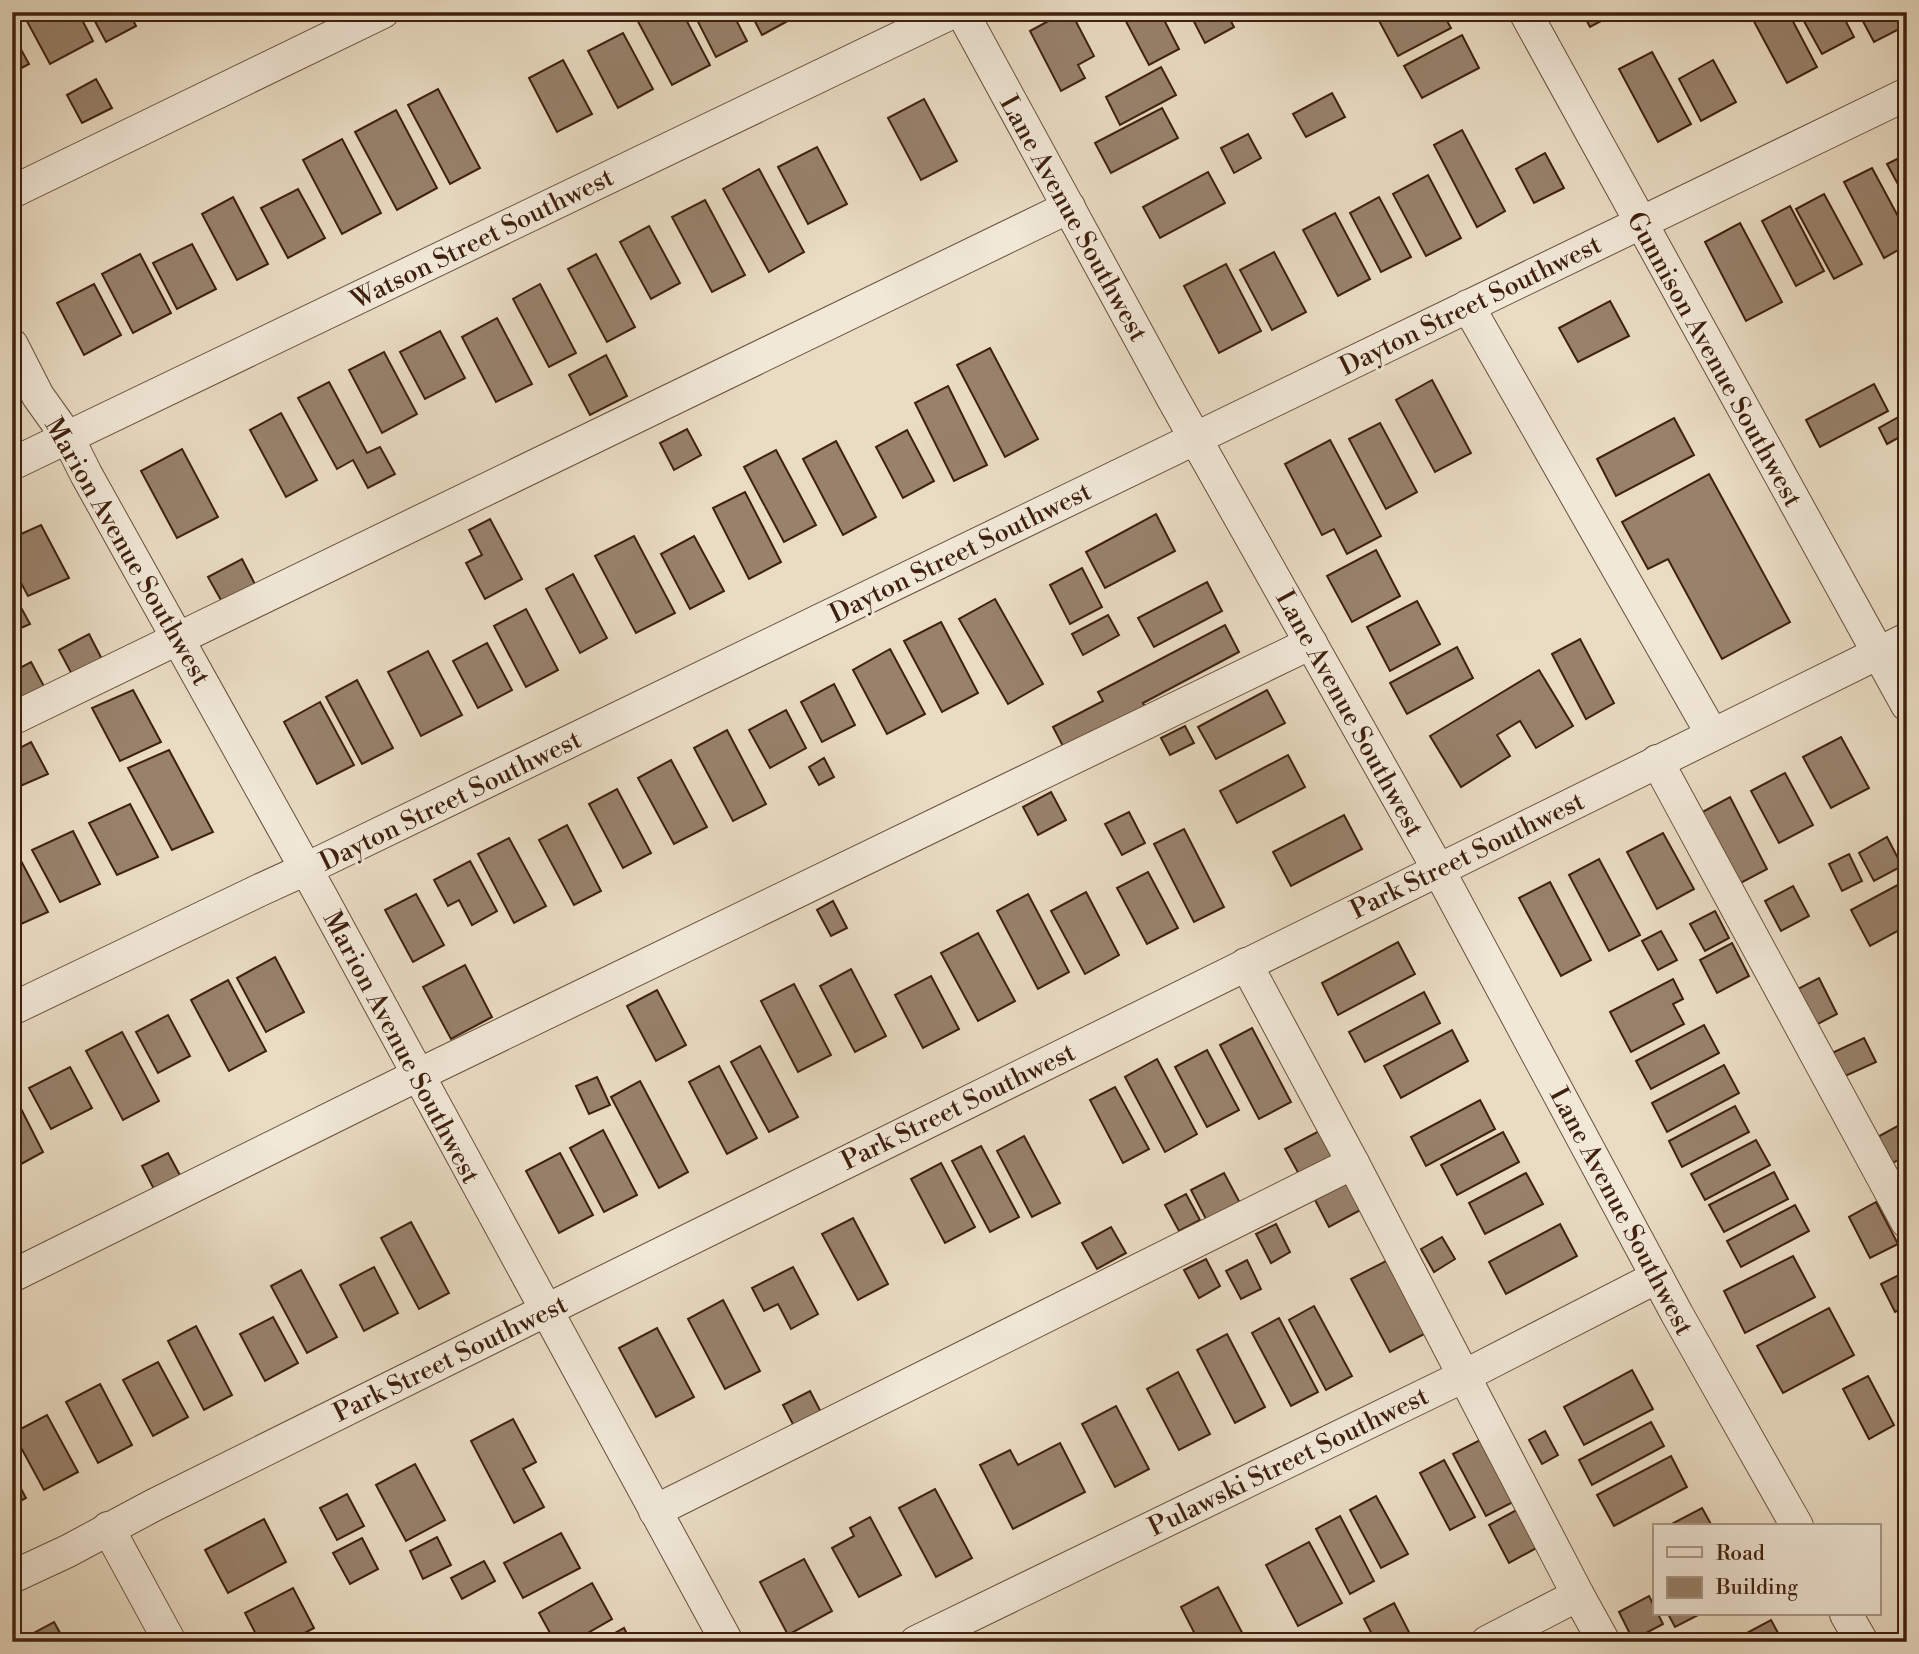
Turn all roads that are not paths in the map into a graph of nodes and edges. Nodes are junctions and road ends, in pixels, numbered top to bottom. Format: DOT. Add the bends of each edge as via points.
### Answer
graph roads {
  1 [pos="383,12"];
  2 [pos="953,12"];
  3 [pos="962,12"];
  4 [pos="1525,12"];
  5 [pos="1907,94"];
  6 [pos="12,192"];
  7 [pos="1069,207"];
  8 [pos="1640,223"];
  9 [pos="1468,306"];
  10 [pos="12,345"];
  11 [pos="68,438"];
  12 [pos="1195,438"];
  13 [pos="12,464"];
  14 [pos="179,638"];
  15 [pos="1907,639"];
  16 [pos="1311,643"];
  17 [pos="1877,653"];
  18 [pos="1907,705"];
  19 [pos="12,719"];
  20 [pos="1713,734"];
  21 [pos="1657,761"];
  22 [pos="306,869"];
  23 [pos="1438,869"];
  24 [pos="1246,964"];
  25 [pos="12,1009"];
  26 [pos="418,1075"];
  27 [pos="1353,1163"];
  28 [pos="1907,1223"];
  29 [pos="12,1276"];
  30 [pos="1657,1277"];
  31 [pos="545,1311"];
  32 [pos="1464,1376"];
  33 [pos="655,1511"];
  34 [pos="1796,1524"];
  35 [pos="108,1528"];
  36 [pos="12,1577"];
  37 [pos="1578,1595"];
  38 [pos="1847,1616"];
  39 [pos="170,1642"];
  40 [pos="727,1642"];
  41 [pos="916,1642"];
  42 [pos="1487,1642"];
  43 [pos="1604,1642"];
  44 [pos="1862,1642"];
  1 -- 6 [label="street"];
  2 -- 11 [label="street, Watson Street Southwest"];
  3 -- 7 [label="street, Lane Avenue Southwest"];
  4 -- 8 [label="street, Gunnison Avenue Southwest"];
  5 -- 8 [label="street, Dayton Street Southwest"];
  7 -- 12 [label="street, Lane Avenue Southwest"];
  7 -- 14 [label="street"];
  8 -- 9 [label="street, Dayton Street Southwest"];
  8 -- 17 [label="street, Gunnison Avenue Southwest"];
  9 -- 12 [label="street, Dayton Street Southwest"];
  9 -- 20 [label="street"];
  10 -- 11 [label="street, Marion Avenue Southwest" via="38,396"];
  11 -- 13 [label="street, Watson Street Southwest"];
  11 -- 14 [label="street, Marion Avenue Southwest"];
  12 -- 16 [label="street, Lane Avenue Southwest"];
  12 -- 22 [label="street, Dayton Street Southwest"];
  14 -- 19 [label="street"];
  14 -- 22 [label="street, Marion Avenue Southwest"];
  15 -- 17 [label="street, Park Street Southwest"];
  16 -- 23 [label="street, Lane Avenue Southwest"];
  16 -- 26 [label="street"];
  17 -- 18 [label="street, Gunnison Avenue Southwest"];
  17 -- 20 [label="street, Park Street Southwest"];
  20 -- 21 [label="street, Park Street Southwest"];
  21 -- 23 [label="street, Park Street Southwest"];
  21 -- 28 [label="street"];
  22 -- 25 [label="street, Dayton Street Southwest"];
  22 -- 26 [label="street, Marion Avenue Southwest"];
  23 -- 24 [label="street, Park Street Southwest"];
  23 -- 30 [label="street, Lane Avenue Southwest"];
  24 -- 27 [label="street"];
  24 -- 31 [label="street, Park Street Southwest"];
  26 -- 29 [label="street"];
  26 -- 31 [label="street, Marion Avenue Southwest"];
  27 -- 32 [label="street"];
  27 -- 33 [label="street"];
  30 -- 32 [label="street, Pulawski Street Southwest"];
  30 -- 34 [label="street, Lane Avenue Southwest"];
  31 -- 33 [label="street, Marion Avenue Southwest"];
  31 -- 35 [label="street, Park Street Southwest"];
  32 -- 37 [label="street"];
  32 -- 41 [label="street, Pulawski Street Southwest"];
  33 -- 40 [label="street, Marion Avenue Southwest"];
  35 -- 36 [label="street, Park Street Southwest"];
  35 -- 39 [label="street"];
  37 -- 42 [label="street"];
  37 -- 43 [label="street"];
  38 -- 44 [label="street"];
}
